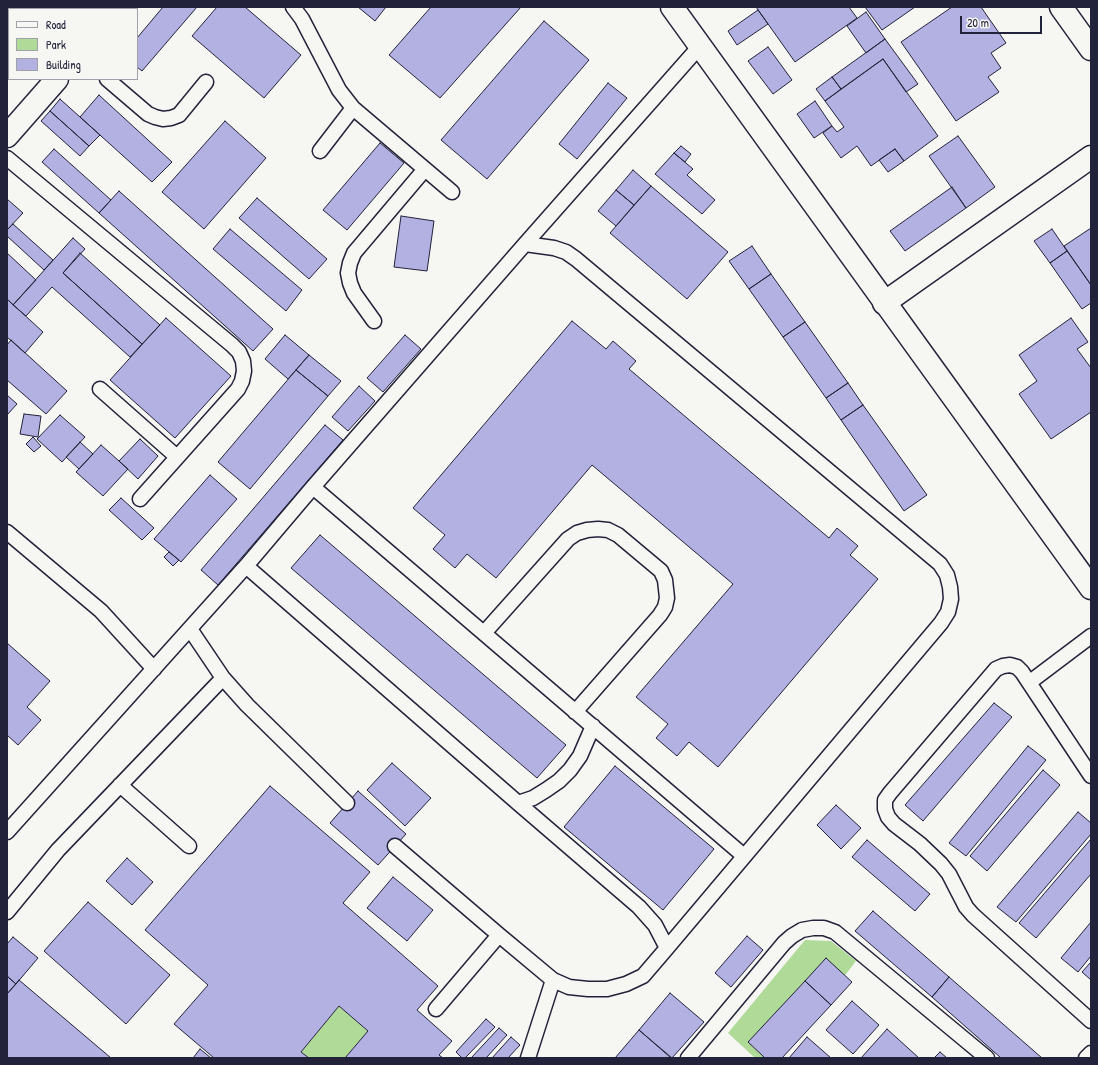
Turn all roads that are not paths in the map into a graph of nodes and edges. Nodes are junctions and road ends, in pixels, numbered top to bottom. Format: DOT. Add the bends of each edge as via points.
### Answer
graph roads {
  1 [pos="293,7"];
  2 [pos="672,7"];
  3 [pos="1061,7"];
  4 [pos="700,46"];
  5 [pos="1091,49"];
  6 [pos="56,80"];
  7 [pos="108,80"];
  8 [pos="206,82"];
  9 [pos="354,108"];
  10 [pos="7,136"];
  11 [pos="320,151"];
  12 [pos="1091,157"];
  13 [pos="7,158"];
  14 [pos="425,169"];
  15 [pos="452,192"];
  16 [pos="525,244"];
  17 [pos="884,303"];
  18 [pos="374,321"];
  19 [pos="100,389"];
  20 [pos="177,457"];
  21 [pos="313,487"];
  22 [pos="140,499"];
  23 [pos="7,532"];
  24 [pos="246,566"];
  25 [pos="1091,588"];
  26 [pos="190,629"];
  27 [pos="484,633"];
  28 [pos="1091,636"];
  29 [pos="154,668"];
  30 [pos="223,678"];
  31 [pos="1030,682"];
  32 [pos="575,712"];
  33 [pos="592,726"];
  34 [pos="1091,776"];
  35 [pos="120,785"];
  36 [pos="347,803"];
  37 [pos="518,803"];
  38 [pos="7,832"];
  39 [pos="189,846"];
  40 [pos="395,846"];
  41 [pos="744,856"];
  42 [pos="7,912"];
  43 [pos="498,935"];
  44 [pos="667,948"];
  45 [pos="553,980"];
  46 [pos="436,1009"];
  47 [pos="1091,1021"];
  48 [pos="1091,1053"];
  49 [pos="528,1058"];
  50 [pos="688,1058"];
  51 [pos="987,1058"];
  52 [pos="1086,1058"];
  1 -- 9 [label="lane" via="302,19 339,90"];
  2 -- 4 [label="street"];
  3 -- 5 [label="street"];
  4 -- 16 [label="lane"];
  4 -- 17 [label="street"];
  6 -- 10 [label="street"];
  7 -- 8 [label="lane" via="148,114 163,119 179,115"];
  9 -- 11 [label="lane"];
  9 -- 14 [label="lane"];
  12 -- 17 [label="street"];
  13 -- 20 [label="lane" via="239,352 244,371 238,389"];
  14 -- 15 [label="lane"];
  14 -- 18 [label="lane" via="354,253 350,263 348,273 354,293"];
  16 -- 21 [label="lane"];
  16 -- 41 [label="lane" via="554,248 576,259 940,564 947,575 951,600 948,612 941,623"];
  17 -- 25 [label="street"];
  19 -- 20 [label="lane"];
  20 -- 22 [label="lane"];
  21 -- 24 [label="lane"];
  21 -- 27 [label="lane"];
  23 -- 29 [label="lane" via="101,611"];
  24 -- 26 [label="lane"];
  24 -- 37 [label="lane"];
  26 -- 29 [label="lane"];
  26 -- 30 [label="lane"];
  27 -- 32 [label="lane"];
  27 -- 32 [label="lane" via="568,539 577,533 587,530 608,530 618,535 660,571 665,580 665,607"];
  28 -- 31 [label="lane"];
  29 -- 38 [label="lane"];
  30 -- 35 [label="lane"];
  30 -- 36 [label="lane"];
  31 -- 34 [label="lane"];
  31 -- 47 [label="lane" via="1017,667 1010,665 996,669 890,793 885,800 885,809 894,824 941,864 973,915"];
  32 -- 33 [label="lane"];
  33 -- 37 [label="lane" via="580,756 570,770 546,790"];
  33 -- 41 [label="lane"];
  35 -- 39 [label="lane"];
  35 -- 42 [label="lane" via="58,850"];
  37 -- 44 [label="lane" via="639,907 655,925"];
  40 -- 43 [label="lane"];
  41 -- 44 [label="lane"];
  43 -- 45 [label="lane"];
  43 -- 46 [label="lane"];
  44 -- 45 [label="lane" via="643,976 626,984 607,989 588,989 569,987"];
  45 -- 49 [label="lane"];
  48 -- 52 [label="lane"];
  50 -- 51 [label="lane" via="784,943 802,930 824,928 835,932"];
}
